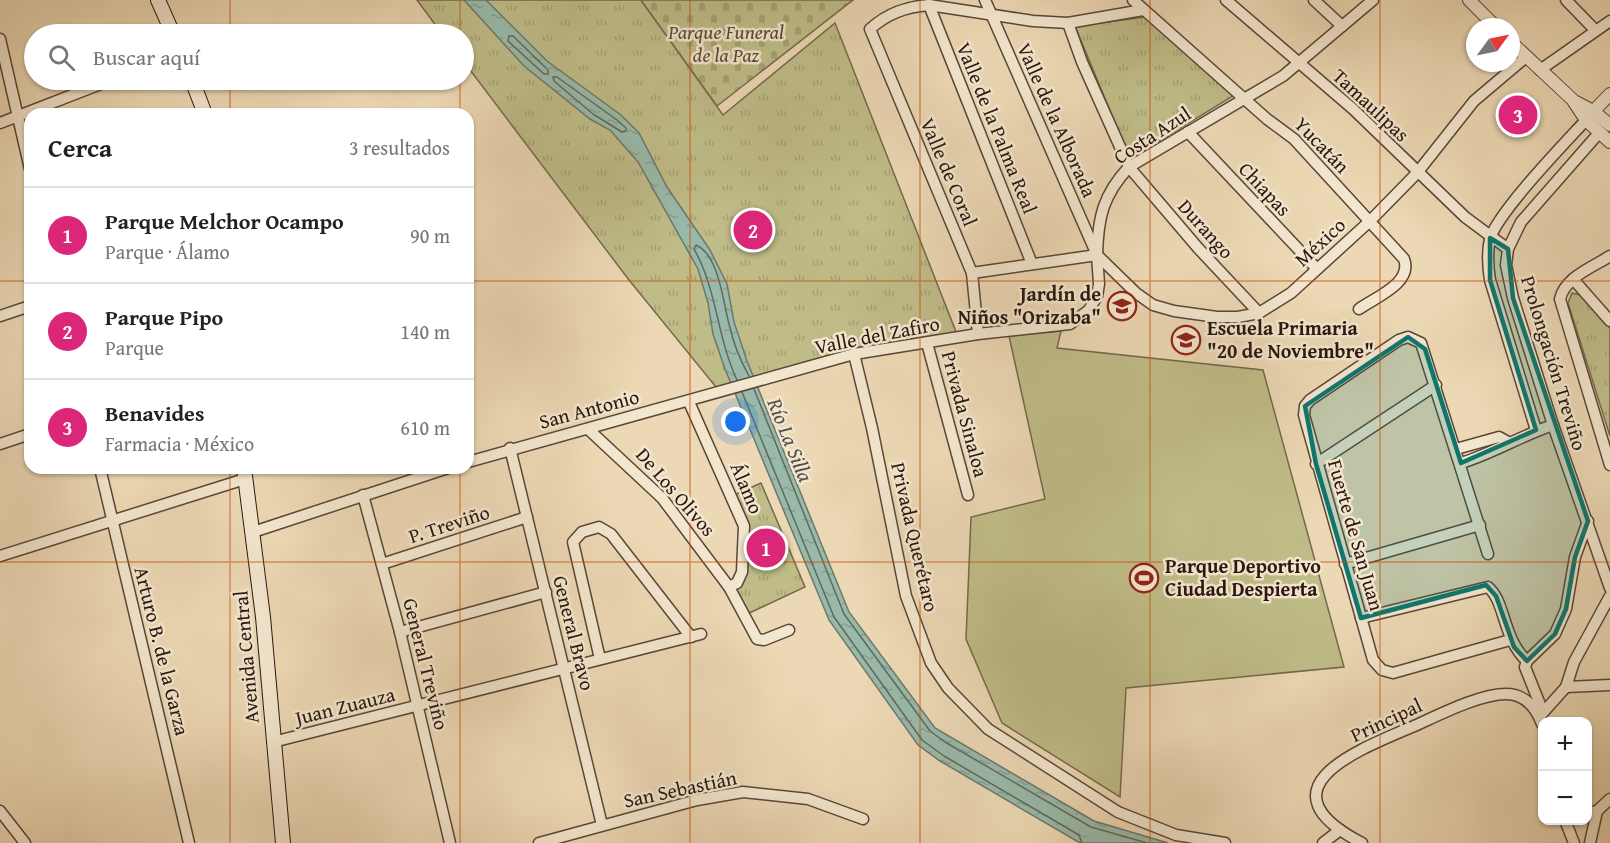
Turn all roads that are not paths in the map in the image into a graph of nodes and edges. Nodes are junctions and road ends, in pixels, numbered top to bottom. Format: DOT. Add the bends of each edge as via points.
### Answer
graph roads {
  1 [pos="158,0"];
  2 [pos="986,0"];
  3 [pos="1133,0"];
  4 [pos="1226,0"];
  5 [pos="1314,0"];
  6 [pos="1373,0"];
  7 [pos="1469,0"];
  8 [pos="1566,0"];
  9 [pos="929,5"];
  10 [pos="1143,10"];
  11 [pos="992,15"];
  12 [pos="1487,18"];
  13 [pos="1610,21"];
  14 [pos="1068,23"];
  15 [pos="169,24"];
  16 [pos="1342,26"];
  17 [pos="1595,30"];
  18 [pos="0,39"];
  19 [pos="1520,51"];
  20 [pos="1526,57"];
  21 [pos="1300,63"];
  22 [pos="1540,70"];
  23 [pos="85,90"];
  24 [pos="196,90"];
  25 [pos="1610,94"];
  26 [pos="1245,99"];
  27 [pos="38,108"];
  28 [pos="203,108"];
  29 [pos="24,113"];
  30 [pos="17,116"];
  31 [pos="1589,116"];
  32 [pos="0,123"];
  33 [pos="1609,123"];
  34 [pos="1188,132"];
  35 [pos="1599,133"];
  36 [pos="1610,142"];
  37 [pos="24,145"];
  38 [pos="1129,167"];
  39 [pos="1417,173"];
  40 [pos="1370,221"];
  41 [pos="1490,238"];
  42 [pos="1508,249"];
  43 [pos="1096,255"];
  44 [pos="1610,256"];
  45 [pos="1032,264"];
  46 [pos="1317,269"];
  47 [pos="972,273"];
  48 [pos="1120,277"];
  49 [pos="1569,283"];
  50 [pos="1099,284"];
  51 [pos="24,308"];
  52 [pos="1359,309"];
  53 [pos="1259,313"];
  54 [pos="0,316"];
  55 [pos="1610,321"];
  56 [pos="978,334"];
  57 [pos="927,343"];
  58 [pos="854,354"];
  59 [pos="1436,386"];
  60 [pos="720,392"];
  61 [pos="689,402"];
  62 [pos="1553,425"];
  63 [pos="588,429"];
  64 [pos="1536,430"];
  65 [pos="24,436"];
  66 [pos="1508,442"];
  67 [pos="0,444"];
  68 [pos="510,448"];
  69 [pos="1456,449"];
  70 [pos="474,460"];
  71 [pos="1461,463"];
  72 [pos="1316,464"];
  73 [pos="1610,465"];
  74 [pos="101,474"];
  75 [pos="241,474"];
  76 [pos="244,474"];
  77 [pos="429,474"];
  78 [pos="363,495"];
  79 [pos="968,495"];
  80 [pos="527,517"];
  81 [pos="112,520"];
  82 [pos="1588,521"];
  83 [pos="1480,525"];
  84 [pos="253,532"];
  85 [pos="1488,554"];
  86 [pos="0,556"];
  87 [pos="382,564"];
  88 [pos="1345,564"];
  89 [pos="729,587"];
  90 [pos="1610,588"];
  91 [pos="546,592"];
  92 [pos="1610,596"];
  93 [pos="1360,618"];
  94 [pos="789,630"];
  95 [pos="400,632"];
  96 [pos="1510,640"];
  97 [pos="600,659"];
  98 [pos="1527,661"];
  99 [pos="564,667"];
  100 [pos="1610,685"];
  101 [pos="1566,687"];
  102 [pos="418,706"];
  103 [pos="1541,717"];
  104 [pos="1542,717"];
  105 [pos="1543,717"];
  106 [pos="273,742"];
  107 [pos="1610,799"];
  108 [pos="0,811"];
  109 [pos="1592,812"];
  110 [pos="863,819"];
  111 [pos="602,825"];
  112 [pos="1567,825"];
  113 [pos="1591,825"];
  114 [pos="1340,830"];
  115 [pos="24,843"];
  116 [pos="189,843"];
  117 [pos="283,843"];
  118 [pos="450,843"];
  119 [pos="539,843"];
  120 [pos="1225,843"];
  121 [pos="1323,843"];
  122 [pos="1362,843"];
  123 [pos="1574,843"];
  124 [pos="1590,843"];
  1 -- 15 [label="main road"];
  2 -- 11 [label="street, Valle de la Alborada"];
  3 -- 10 [label="street, Yucatán"];
  4 -- 21 [label="street, Tamaulipas"];
  5 -- 16 [label="street"];
  6 -- 16 [label="street, Costa Azul"];
  7 -- 12 [label="street"];
  8 -- 17 [label="street"];
  9 -- 11 [label="street"];
  9 -- 45 [label="street, Valle de la Palma Real"];
  9 -- 47 [label="street, Valle de Coral" via="902,9 870,29"];
  10 -- 14 [label="street"];
  10 -- 26 [label="street, Yucatán"];
  11 -- 14 [label="street"];
  11 -- 43 [label="street, Valle de la Alborada"];
  13 -- 17 [label="street"];
  14 -- 38 [label="street, Durango"];
  16 -- 21 [label="street, Costa Azul"];
  17 -- 22 [label="street"];
  18 -- 30 [label="street"];
  19 -- 20 [label="street"];
  20 -- 22 [label="street"];
  20 -- 39 [label="street, México" via="1474,101"];
  21 -- 26 [label="street, Costa Azul"];
  21 -- 39 [label="street, Tamaulipas"];
  22 -- 31 [label="street"];
  23 -- 27 [label="street"];
  24 -- 28 [label="main road"];
  25 -- 31 [label="street"];
  26 -- 34 [label="street, Costa Azul"];
  26 -- 40 [label="street, Yucatán" via="1288,134"];
  29 -- 30 [label="street"];
  30 -- 32 [label="street"];
  30 -- 37 [label="street"];
  31 -- 33 [label="street"];
  31 -- 35 [label="street"];
  31 -- 41 [label="street, Prolongación Treviño" via="1507,210"];
  33 -- 35 [label="street"];
  34 -- 38 [label="street, Costa Azul"];
  34 -- 46 [label="street, Chiapas"];
  35 -- 36 [label="street"];
  35 -- 42 [label="street, Prolongación Treviño" via="1521,222"];
  38 -- 43 [label="street, Costa Azul" via="1112,185 1104,203"];
  38 -- 53 [label="street, Durango"];
  39 -- 40 [label="street, México"];
  39 -- 41 [label="street"];
  40 -- 46 [label="street, México"];
  40 -- 52 [label="street, Yucatán" via="1404,259 1406,274"];
  41 -- 42 [label="street"];
  41 -- 64 [label="street, Prolongación Treviño" via="1492,291"];
  42 -- 62 [label="street, Prolongación Treviño" via="1506,265 1513,298"];
  43 -- 45 [label="street"];
  43 -- 48 [label="street, México"];
  43 -- 50 [label="street, Valle del Zafiro"];
  44 -- 49 [label="street"];
  45 -- 47 [label="street"];
  46 -- 53 [label="street, México" via="1291,293"];
  47 -- 56 [label="street, Valle de Coral"];
  48 -- 50 [label="street"];
  48 -- 53 [label="street, México" via="1153,305 1174,312 1238,317"];
  49 -- 55 [label="street"];
  49 -- 73 [label="street" via="1561,306"];
  50 -- 56 [label="street, Valle del Zafiro" via="1089,310 1070,324"];
  51 -- 54 [label="street"];
  56 -- 57 [label="street, Valle del Zafiro"];
  57 -- 58 [label="street, Valle del Zafiro"];
  57 -- 79 [label="street, Privada Sinaloa"];
  58 -- 60 [label="street, Valle del Zafiro"];
  58 -- 120 [label="street, Privada Querétaro" via="906,596 931,663 948,688 988,729 1118,812 1176,835"];
  59 -- 69 [label="street"];
  59 -- 72 [label="street"];
  59 -- 72 [label="street, Fuerte de San Juan" via="1425,349 1408,337 1350,374 1305,406"];
  60 -- 61 [label="street, San Antonio"];
  61 -- 63 [label="street, San Antonio"];
  61 -- 89 [label="street, Álamo" via="744,526 742,572 738,583"];
  62 -- 64 [label="street"];
  62 -- 82 [label="street, Prolongación Treviño"];
  63 -- 68 [label="street, San Antonio"];
  63 -- 89 [label="street, De Los Olivos" via="662,498"];
  64 -- 66 [label="street"];
  65 -- 67 [label="street"];
  66 -- 69 [label="street" via="1499,437"];
  66 -- 71 [label="street" via="1503,449"];
  68 -- 70 [label="street, San Antonio"];
  68 -- 80 [label="street, General Bravo"];
  69 -- 71 [label="street"];
  71 -- 83 [label="street"];
  72 -- 88 [label="street, Fuerte de San Juan"];
  74 -- 81 [label="street, Arturo B. de la Garza"];
  75 -- 81 [label="street"];
  76 -- 84 [label="main road, Avenida Central"];
  77 -- 78 [label="street"];
  78 -- 84 [label="street"];
  78 -- 87 [label="street, General Treviño"];
  80 -- 87 [label="street, P. Treviño"];
  80 -- 91 [label="street, General Bravo"];
  81 -- 86 [label="street"];
  81 -- 116 [label="street, Arturo B. de la Garza"];
  82 -- 90 [label="street, Prolongación Treviño"];
  82 -- 98 [label="street" via="1575,557 1566,609 1555,634"];
  83 -- 85 [label="street"];
  83 -- 88 [label="street"];
  84 -- 106 [label="main road, Avenida Central"];
  87 -- 95 [label="street, General Treviño"];
  88 -- 93 [label="street, Fuerte de San Juan"];
  89 -- 94 [label="street, De Los Olivos" via="757,639"];
  91 -- 95 [label="street"];
  91 -- 99 [label="street, General Bravo"];
  92 -- 101 [label="street" via="1574,662"];
  93 -- 96 [label="street" via="1488,587 1496,596"];
  93 -- 96 [label="street, Fuerte de San Juan" via="1373,660 1382,670 1393,673"];
  95 -- 102 [label="street, General Treviño"];
  96 -- 98 [label="street"];
  97 -- 97 [label="street, Juan Zuauza" via="696,635 611,534 599,527 582,532 573,542"];
  97 -- 99 [label="street, Juan Zuauza"];
  98 -- 104 [label="street" via="1526,671"];
  99 -- 102 [label="street, Juan Zuauza"];
  99 -- 111 [label="street, General Bravo"];
  100 -- 101 [label="street"];
  101 -- 105 [label="street"];
  102 -- 106 [label="street, Juan Zuauza"];
  102 -- 118 [label="street, General Treviño"];
  103 -- 114 [label="street, Principal" via="1532,704 1519,697 1492,696 1442,714 1338,762 1323,776 1316,798 1323,814"];
  106 -- 117 [label="main road, Avenida Central"];
  107 -- 109 [label="street"];
  108 -- 115 [label="street"];
  110 -- 111 [label="street, San Sebastián" via="808,799 743,792"];
  111 -- 119 [label="street, San Sebastián"];
  112 -- 123 [label="street"];
  113 -- 124 [label="street"];
  114 -- 121 [label="street"];
  114 -- 122 [label="street, Principal"];
}
